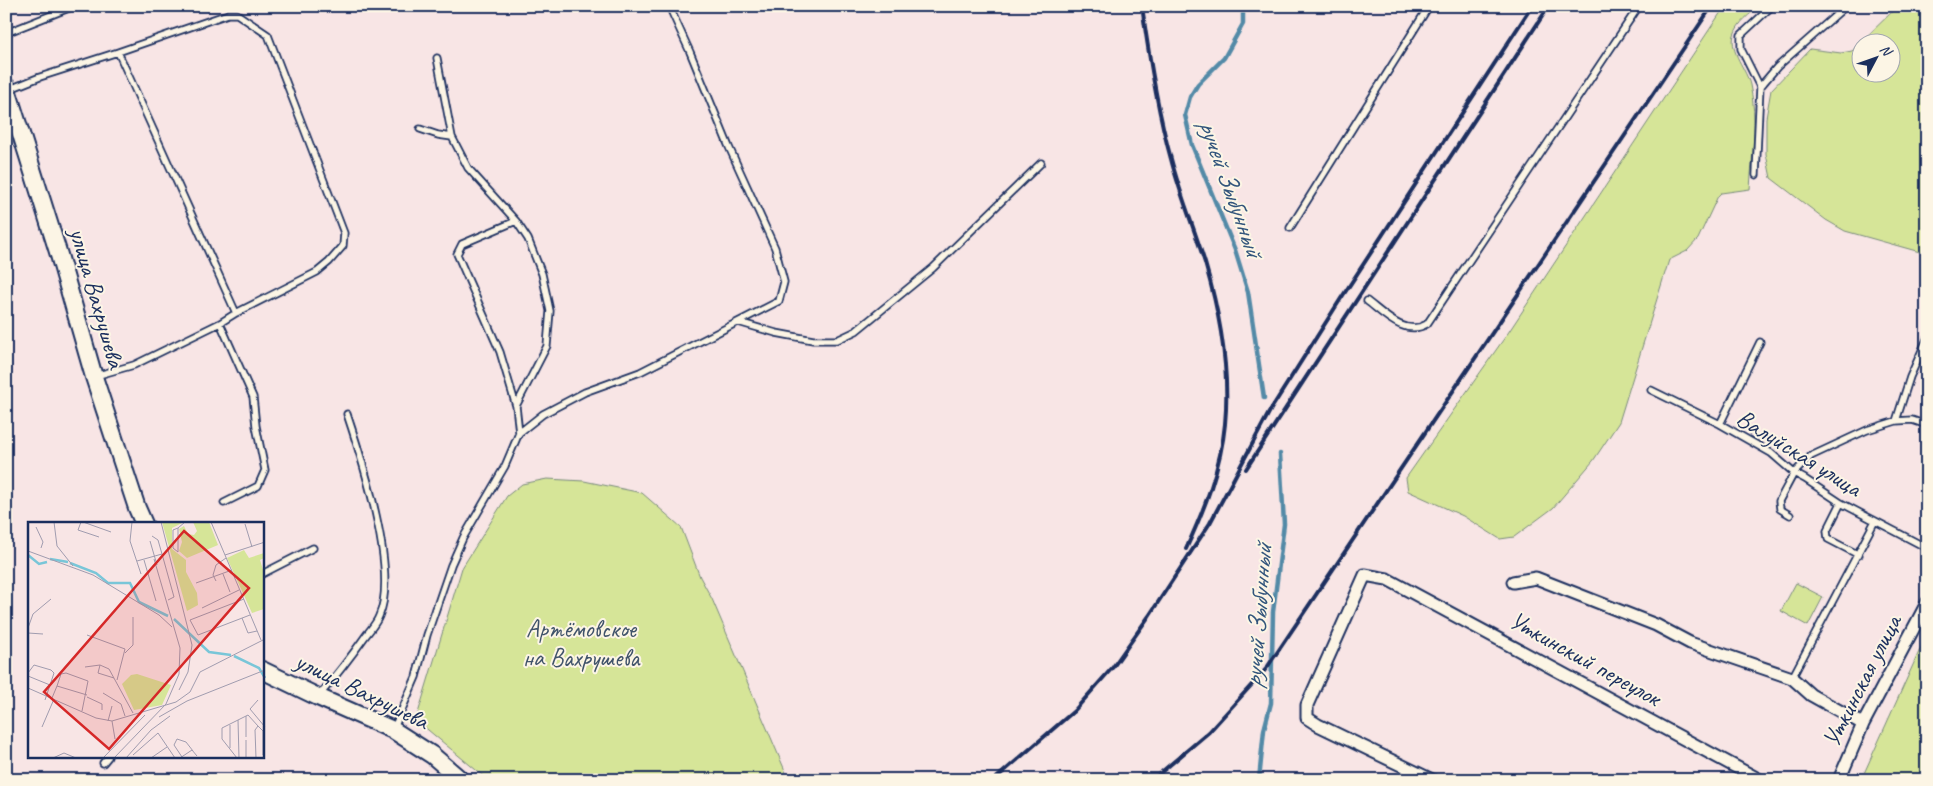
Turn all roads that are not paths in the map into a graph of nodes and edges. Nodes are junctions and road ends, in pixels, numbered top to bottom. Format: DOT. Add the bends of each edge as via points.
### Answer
graph roads {
  1 [pos="74,6"];
  2 [pos="669,6"];
  3 [pos="1429,6"];
  4 [pos="1639,6"];
  5 [pos="1772,6"];
  6 [pos="1846,6"];
  7 [pos="6,33"];
  8 [pos="118,52"];
  9 [pos="437,58"];
  10 [pos="1760,87"];
  11 [pos="7,88"];
  12 [pos="10,109"];
  13 [pos="420,129"];
  14 [pos="452,137"];
  15 [pos="1041,163"];
  16 [pos="1756,175"];
  17 [pos="516,221"];
  18 [pos="1290,228"];
  19 [pos="1366,301"];
  20 [pos="236,313"];
  21 [pos="738,322"];
  22 [pos="220,323"];
  23 [pos="1927,339"];
  24 [pos="1760,342"];
  25 [pos="94,376"];
  26 [pos="1651,390"];
  27 [pos="516,406"];
  28 [pos="347,414"];
  29 [pos="1896,421"];
  30 [pos="1720,424"];
  31 [pos="1927,425"];
  32 [pos="519,433"];
  33 [pos="1794,473"];
  34 [pos="224,503"];
  35 [pos="1841,503"];
  36 [pos="1790,515"];
  37 [pos="1875,521"];
  38 [pos="143,522"];
  39 [pos="313,548"];
  40 [pos="1927,548"];
  41 [pos="1859,554"];
  42 [pos="264,573"];
  43 [pos="1513,582"];
  44 [pos="1927,603"];
  45 [pos="264,671"];
  46 [pos="1792,678"];
  47 [pos="318,697"];
  48 [pos="1863,724"];
  49 [pos="393,730"];
  50 [pos="107,758"];
  51 [pos="103,764"];
  52 [pos="461,780"];
  53 [pos="1432,780"];
  54 [pos="1760,780"];
  55 [pos="1839,780"];
  1 -- 7 [label="lane"];
  2 -- 21 [label="lane" via="775,248 784,282 779,301"];
  3 -- 18 [label="lane"];
  4 -- 19 [label="lane" via="1427,324 1419,328 1402,327"];
  5 -- 10 [label="lane" via="1740,36 1741,49"];
  6 -- 10 [label="lane" via="1777,67"];
  8 -- 11 [label="lane"];
  8 -- 20 [label="lane"];
  8 -- 20 [label="lane" via="228,14 237,14 268,35 344,233 343,246 317,272"];
  9 -- 14 [label="lane"];
  10 -- 16 [label="lane"];
  11 -- 12 [label="main road, улица Вахрушева"];
  12 -- 25 [label="main road, улица Вахрушева" via="59,254"];
  13 -- 14 [label="lane"];
  14 -- 17 [label="lane" via="468,168"];
  15 -- 21 [label="lane" via="933,268 856,331 837,340 813,340"];
  17 -- 27 [label="lane" via="528,238 542,274 550,311 547,346"];
  17 -- 27 [label="lane" via="462,244 457,254 500,352"];
  20 -- 22 [label="lane"];
  21 -- 32 [label="lane" via="640,372 585,392 544,414"];
  22 -- 25 [label="lane" via="134,365"];
  22 -- 34 [label="lane" via="252,397 265,470 258,486"];
  23 -- 29 [label="lane"];
  24 -- 30 [label="lane"];
  25 -- 38 [label="main road, улица Вахрушева"];
  26 -- 30 [label="lane, Валуйская улица"];
  27 -- 32 [label="lane"];
  28 -- 47 [label="lane" via="369,482 381,545 384,599 380,616"];
  29 -- 31 [label="lane" via="1912,420"];
  29 -- 33 [label="lane" via="1867,430 1811,456"];
  30 -- 33 [label="lane, Валуйская улица" via="1771,453"];
  32 -- 49 [label="lane" via="505,466 451,565 416,677"];
  33 -- 35 [label="lane, Валуйская улица"];
  33 -- 36 [label="lane" via="1780,502 1780,509"];
  35 -- 37 [label="lane, Валуйская улица"];
  35 -- 41 [label="lane" via="1828,531 1828,539"];
  37 -- 40 [label="lane, Валуйская улица"];
  37 -- 41 [label="lane"];
  39 -- 42 [label="lane"];
  41 -- 46 [label="lane"];
  43 -- 46 [label="street" via="1536,578 1656,625 1690,644"];
  44 -- 48 [label="street, Уткинская улица"];
  45 -- 47 [label="main road, улица Вахрушева"];
  46 -- 48 [label="street" via="1811,695"];
  47 -- 49 [label="main road, улица Вахрушева"];
  48 -- 55 [label="street, Уткинская улица"];
  49 -- 52 [label="main road, улица Вахрушева" via="432,755"];
  50 -- 51 [label="lane"];
  53 -- 54 [label="street, Уткинский переулок" via="1307,718 1307,705 1366,575 1387,579"];
}
